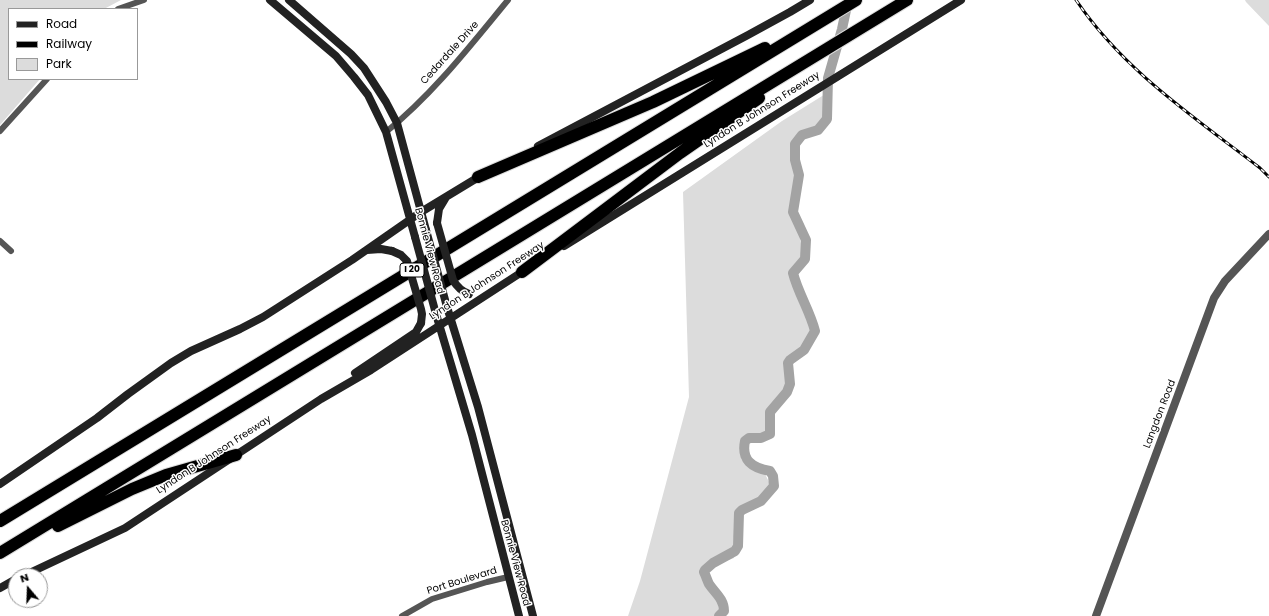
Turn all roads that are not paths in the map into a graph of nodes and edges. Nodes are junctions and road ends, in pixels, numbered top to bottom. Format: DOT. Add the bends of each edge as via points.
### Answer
graph roads {
  1 [pos="144,0"];
  2 [pos="270,0"];
  3 [pos="289,0"];
  4 [pos="508,0"];
  5 [pos="810,0"];
  6 [pos="856,0"];
  7 [pos="908,0"];
  8 [pos="961,0"];
  9 [pos="121,8"];
  10 [pos="824,20"];
  11 [pos="345,47"];
  12 [pos="332,54"];
  13 [pos="818,54"];
  14 [pos="46,80"];
  15 [pos="397,124"];
  16 [pos="0,131"];
  17 [pos="386,132"];
  18 [pos="478,177"];
  19 [pos="446,196"];
  20 [pos="422,212"];
  21 [pos="411,220"];
  22 [pos="1269,234"];
  23 [pos="0,241"];
  24 [pos="366,250"];
  25 [pos="11,251"];
  26 [pos="522,272"];
  27 [pos="489,294"];
  28 [pos="450,319"];
  29 [pos="439,326"];
  30 [pos="321,399"];
  31 [pos="478,407"];
  32 [pos="466,410"];
  33 [pos="236,455"];
  34 [pos="0,484"];
  35 [pos="0,521"];
  36 [pos="2,552"];
  37 [pos="40,568"];
  38 [pos="522,574"];
  39 [pos="508,577"];
  40 [pos="402,616"];
  41 [pos="519,616"];
  42 [pos="533,616"];
  43 [pos="1096,616"];
  1 -- 9 [label="street"];
  2 -- 12 [label="main road, Bonnie View Road"];
  3 -- 11 [label="main road, Bonnie View Road"];
  4 -- 15 [label="street, Cedardale Drive" via="453,67"];
  5 -- 18 [label="main road"];
  6 -- 10 [label="highway, I 20"];
  7 -- 13 [label="highway, Lyndon B Johnson Freeway / I 20"];
  8 -- 26 [label="main road, Lyndon B Johnson Freeway"];
  10 -- 18 [label="highway" via="653,102"];
  10 -- 35 [label="highway, I 20"];
  11 -- 12 [label="main road"];
  11 -- 15 [label="main road, Bonnie View Road" via="376,85"];
  12 -- 17 [label="main road, Bonnie View Road" via="364,89"];
  13 -- 26 [label="highway" via="742,111 680,153"];
  13 -- 36 [label="highway, Lyndon B Johnson Freeway / I 20"];
  14 -- 16 [label="street"];
  15 -- 17 [label="street, Cedardale Drive"];
  15 -- 20 [label="main road, Bonnie View Road"];
  17 -- 21 [label="main road, Bonnie View Road"];
  18 -- 19 [label="main road"];
  19 -- 20 [label="main road"];
  19 -- 27 [label="main road, bridge" via="439,209 437,223 453,280 462,292"];
  20 -- 21 [label="main road"];
  20 -- 28 [label="main road, Bonnie View Road, bridge"];
  21 -- 24 [label="main road"];
  21 -- 29 [label="main road, Bonnie View Road, bridge"];
  22 -- 43 [label="street, Langdon Road" via="1225,280 1214,298"];
  23 -- 25 [label="street"];
  24 -- 30 [label="main road, bridge" via="392,251 407,261 421,309 421,323 416,332"];
  24 -- 34 [label="main road" via="263,317 191,350"];
  26 -- 27 [label="main road, Lyndon B Johnson Freeway"];
  27 -- 28 [label="main road, Lyndon B Johnson Freeway"];
  28 -- 29 [label="main road, Lyndon B Johnson Freeway"];
  28 -- 31 [label="main road, Bonnie View Road"];
  29 -- 30 [label="main road, Lyndon B Johnson Freeway" via="372,370"];
  29 -- 32 [label="main road, Bonnie View Road"];
  30 -- 33 [label="main road, Lyndon B Johnson Freeway"];
  31 -- 32 [label="main road"];
  31 -- 38 [label="main road, Bonnie View Road"];
  32 -- 39 [label="main road, Bonnie View Road"];
  33 -- 36 [label="highway" via="166,475"];
  33 -- 37 [label="main road, Lyndon B Johnson Freeway" via="125,528"];
  38 -- 39 [label="main road"];
  38 -- 42 [label="main road, Bonnie View Road"];
  39 -- 40 [label="street, Port Boulevard" via="432,599"];
  39 -- 41 [label="main road, Bonnie View Road"];
}
